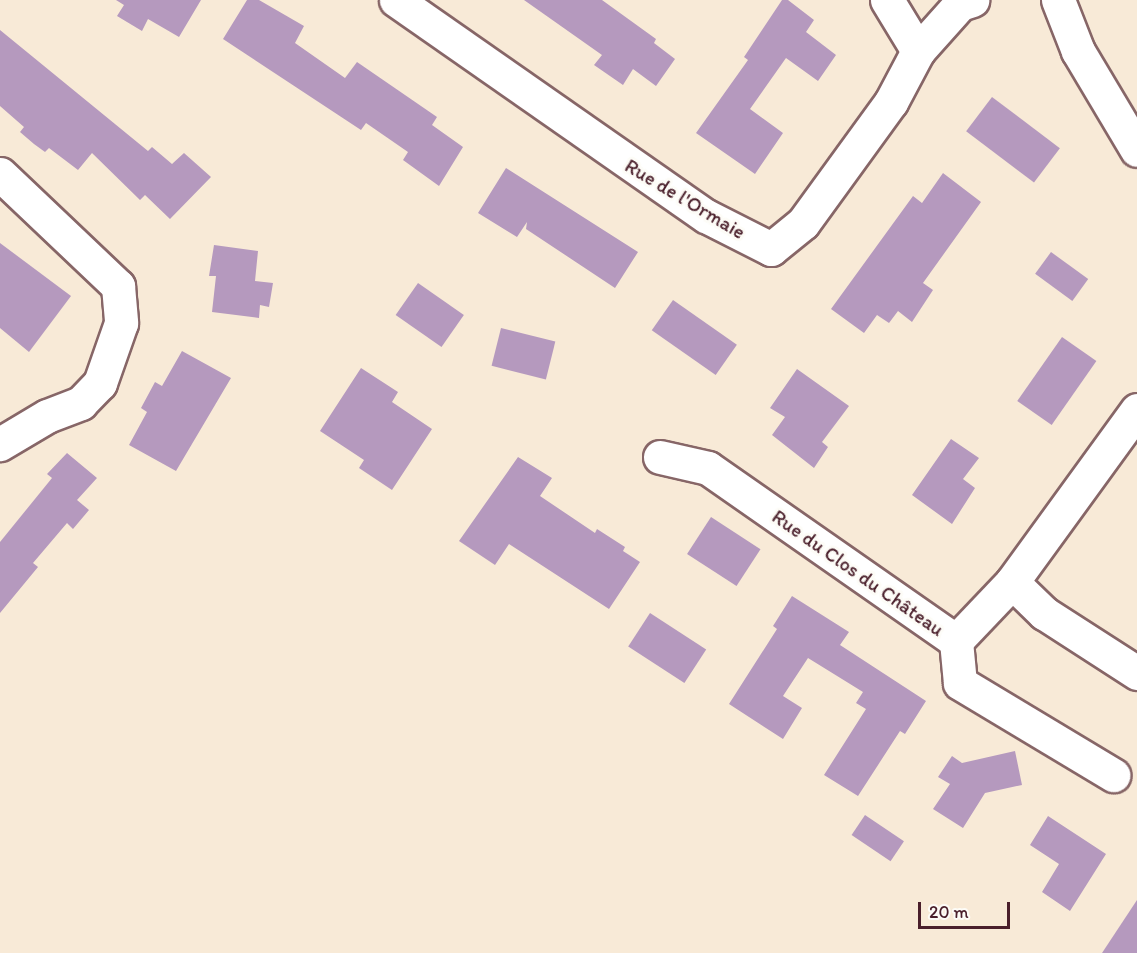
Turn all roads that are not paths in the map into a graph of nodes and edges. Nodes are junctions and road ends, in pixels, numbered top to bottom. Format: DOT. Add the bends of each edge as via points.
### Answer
graph roads {
  1 [pos="396,0"];
  2 [pos="887,0"];
  3 [pos="1058,0"];
  4 [pos="964,1"];
  5 [pos="918,51"];
  6 [pos="1137,150"];
  7 [pos="0,174"];
  8 [pos="1137,410"];
  9 [pos="0,444"];
  10 [pos="660,458"];
  11 [pos="1012,582"];
  12 [pos="956,641"];
  13 [pos="1137,673"];
  14 [pos="1113,775"];
  1 -- 5 [label="street, Rue de l'Ormaie" via="686,203 771,249 803,224 891,102"];
  2 -- 5 [label="street"];
  3 -- 6 [label="street" via="1078,51"];
  4 -- 5 [label="street, Rue de l'Ormaie"];
  7 -- 9 [label="street" via="118,286 121,322 100,383 81,403 47,416"];
  8 -- 11 [label="street"];
  10 -- 12 [label="street, Rue du Clos du Château" via="708,468"];
  11 -- 12 [label="street"];
  11 -- 13 [label="street" via="1044,613"];
  12 -- 14 [label="street, Rue du Clos du Château" via="960,683"];
}
